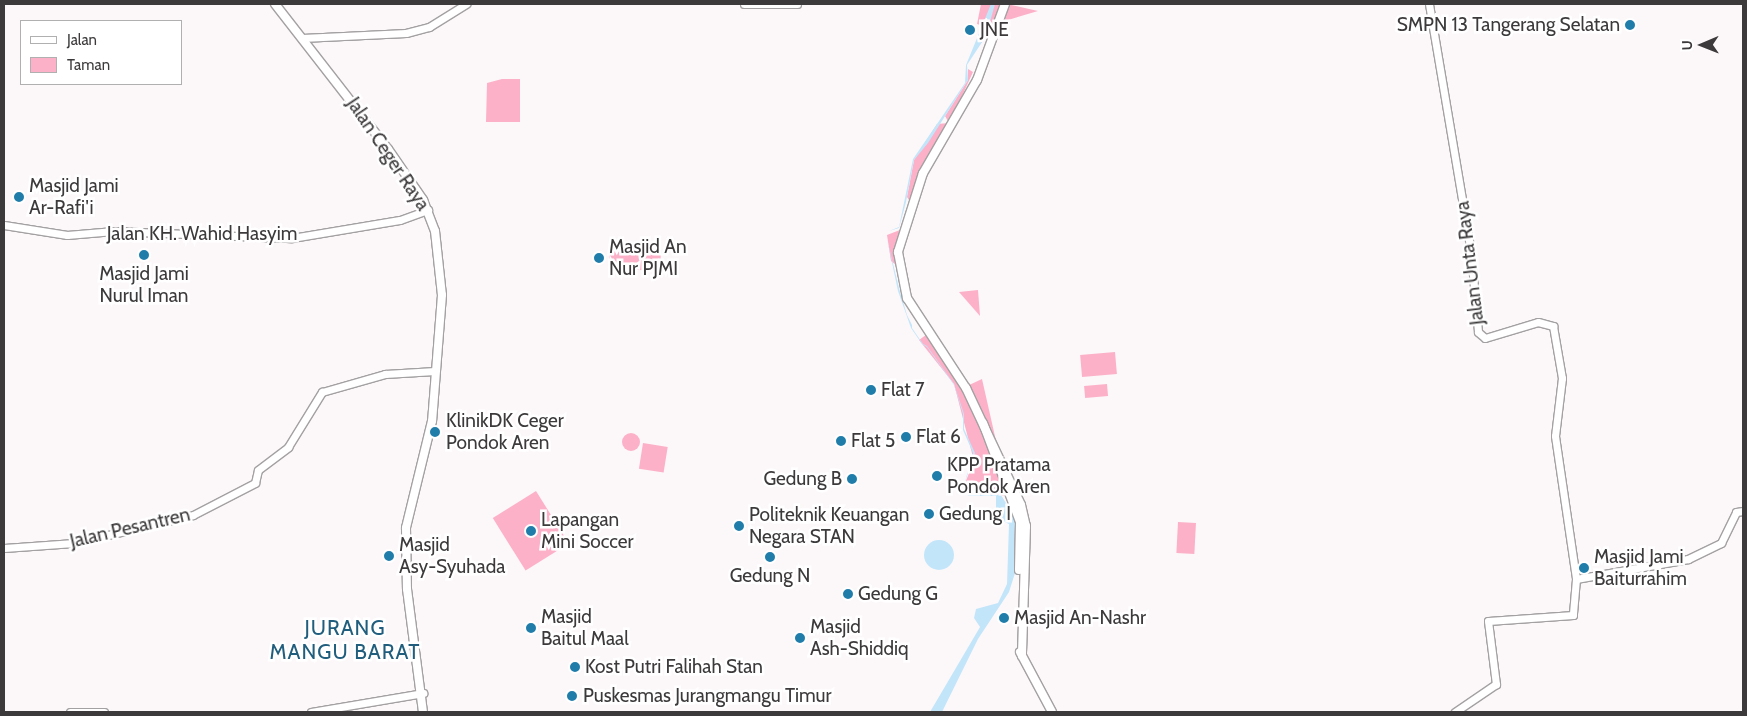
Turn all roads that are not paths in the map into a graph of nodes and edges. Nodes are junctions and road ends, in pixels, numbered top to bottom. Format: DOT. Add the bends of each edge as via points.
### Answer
graph roads {
  1 [pos="275,4"];
  2 [pos="466,4"];
  3 [pos="744,4"];
  4 [pos="797,4"];
  5 [pos="1005,4"];
  6 [pos="1429,4"];
  7 [pos="302,38"];
  8 [pos="428,210"];
  9 [pos="4,225"];
  10 [pos="436,371"];
  11 [pos="1743,511"];
  12 [pos="4,548"];
  13 [pos="1576,579"];
  14 [pos="423,693"];
  15 [pos="70,712"];
  16 [pos="104,712"];
  17 [pos="311,712"];
  18 [pos="423,712"];
  19 [pos="1052,712"];
  20 [pos="1455,712"];
  1 -- 7 [label="main road, Jalan Ceger Raya"];
  2 -- 7 [label="street" via="429,27 406,34"];
  3 -- 4 [label="street"];
  5 -- 19 [label="main road" via="977,80 922,172 898,252 907,298 941,345 983,422 1008,481 1020,522 1022,546 1015,642"];
  6 -- 13 [label="street, Jalan Unta Raya" via="1471,253 1478,332 1485,338 1538,322 1553,326 1562,378 1555,436"];
  7 -- 8 [label="main road, Jalan Ceger Raya" via="358,108"];
  8 -- 9 [label="street, Jalan KH. Wahid Hasyim" via="400,220 292,238 114,231 60,235"];
  8 -- 10 [label="main road, Jalan Ceger Raya" via="442,295"];
  10 -- 12 [label="street, Jalan Pesantren" via="385,374 322,392 288,447 258,470 255,483 193,515 74,543"];
  10 -- 14 [label="main road, Jalan Ceger Raya" via="430,438 406,528 408,594"];
  11 -- 13 [label="street" via="1736,512 1721,543 1688,558"];
  13 -- 20 [label="street, Jalan Unta Raya" via="1573,615 1488,621 1496,684"];
  14 -- 17 [label="street"];
  14 -- 18 [label="main road, Jalan Ceger Raya"];
  15 -- 16 [label="street"];
}
